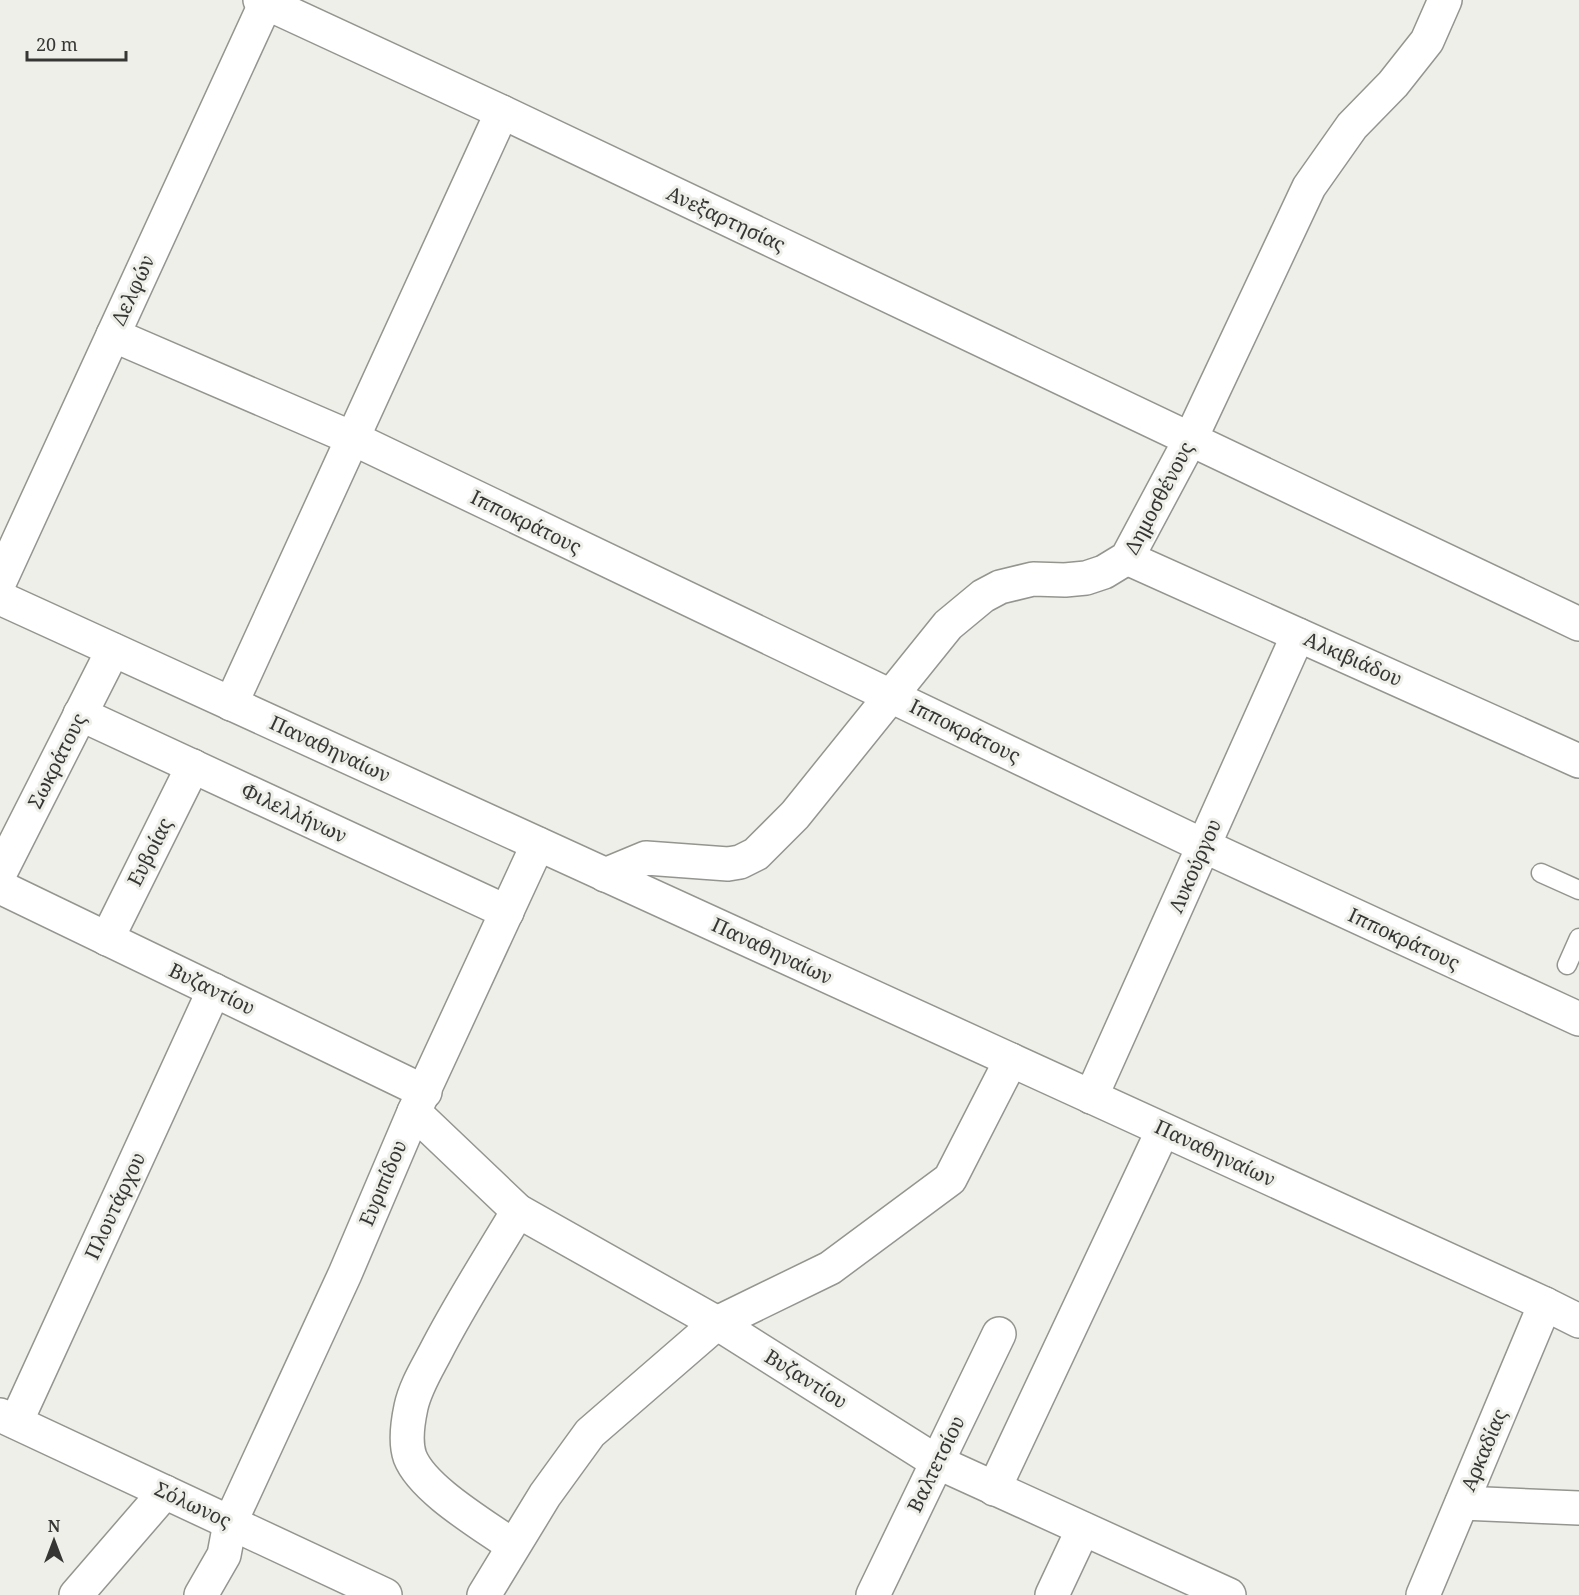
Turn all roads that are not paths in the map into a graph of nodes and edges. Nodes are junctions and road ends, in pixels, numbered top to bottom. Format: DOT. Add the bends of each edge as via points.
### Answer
graph roads {
  1 [pos="1445,0"];
  2 [pos="264,1"];
  3 [pos="502,112"];
  4 [pos="112,335"];
  5 [pos="352,438"];
  6 [pos="1190,440"];
  7 [pos="1127,558"];
  8 [pos="0,581"];
  9 [pos="0,598"];
  10 [pos="1579,624"];
  11 [pos="1298,635"];
  12 [pos="113,650"];
  13 [pos="890,696"];
  14 [pos="231,704"];
  15 [pos="80,714"];
  16 [pos="1579,760"];
  17 [pos="193,766"];
  18 [pos="538,844"];
  19 [pos="1204,846"];
  20 [pos="0,873"];
  21 [pos="1541,873"];
  22 [pos="605,875"];
  23 [pos="0,887"];
  24 [pos="1579,890"];
  25 [pos="507,912"];
  26 [pos="1579,938"];
  27 [pos="107,939"];
  28 [pos="1567,965"];
  29 [pos="214,990"];
  30 [pos="1579,1019"];
  31 [pos="1011,1060"];
  32 [pos="1091,1097"];
  33 [pos="419,1102"];
  34 [pos="1163,1130"];
  35 [pos="518,1211"];
  36 [pos="1545,1304"];
  37 [pos="1579,1321"];
  38 [pos="717,1323"];
  39 [pos="999,1334"];
  40 [pos="8,1418"];
  41 [pos="937,1462"];
  42 [pos="994,1489"];
  43 [pos="165,1492"];
  44 [pos="1462,1503"];
  45 [pos="1579,1508"];
  46 [pos="231,1523"];
  47 [pos="1083,1529"];
  48 [pos="513,1546"];
  49 [pos="76,1595"];
  50 [pos="201,1595"];
  51 [pos="385,1595"];
  52 [pos="484,1595"];
  53 [pos="873,1595"];
  54 [pos="1052,1595"];
  55 [pos="1229,1595"];
  56 [pos="1423,1595"];
  1 -- 6 [label="street, Δημοσθένους" via="1427,41 1352,126 1309,187"];
  2 -- 3 [label="street, Ανεξαρτησίας"];
  2 -- 4 [label="street, Δελφών"];
  3 -- 5 [label="street"];
  3 -- 6 [label="street, Ανεξαρτησίας"];
  4 -- 5 [label="street, Ιπποκράτους"];
  4 -- 8 [label="street, Δελφών"];
  5 -- 13 [label="street, Ιπποκράτους"];
  5 -- 14 [label="street"];
  6 -- 7 [label="street, Δημοσθένους"];
  6 -- 10 [label="street, Ανεξαρτησίας"];
  7 -- 11 [label="street, Αλκιβιάδου"];
  7 -- 13 [label="street, Δημοσθένους" via="1090,577 1024,580 983,596 948,625"];
  9 -- 12 [label="street, Παναθηναίων"];
  11 -- 16 [label="street, Αλκιβιάδου"];
  11 -- 19 [label="street, Λυκούργου"];
  12 -- 14 [label="street, Παναθηναίων"];
  12 -- 15 [label="street, Σωκράτους"];
  13 -- 19 [label="street, Ιπποκράτους"];
  13 -- 22 [label="street, Δημοσθένους" via="800,808 754,856 728,864 646,858"];
  14 -- 18 [label="street, Παναθηναίων"];
  15 -- 17 [label="street, Φιλελλήνων"];
  15 -- 20 [label="street, Σωκράτους"];
  17 -- 25 [label="street, Φιλελλήνων"];
  17 -- 27 [label="street, Ευβοίας"];
  18 -- 22 [label="street, Παναθηναίων"];
  18 -- 25 [label="street, Ευριπίδου"];
  19 -- 30 [label="street, Ιπποκράτους"];
  19 -- 32 [label="street, Λυκούργου"];
  21 -- 24 [label="lane"];
  22 -- 31 [label="street, Παναθηναίων"];
  23 -- 27 [label="street, Βυζαντίου"];
  25 -- 33 [label="street, Ευριπίδου"];
  26 -- 28 [label="lane"];
  27 -- 29 [label="street, Βυζαντίου"];
  29 -- 33 [label="street, Βυζαντίου"];
  29 -- 40 [label="street, Πλουτάρχου"];
  31 -- 32 [label="street, Παναθηναίων"];
  31 -- 38 [label="street" via="950,1179 830,1268"];
  32 -- 34 [label="street, Παναθηναίων"];
  33 -- 35 [label="street, Βυζαντίου"];
  33 -- 46 [label="street, Ευριπίδου"];
  34 -- 36 [label="street, Παναθηναίων"];
  34 -- 42 [label="street"];
  35 -- 38 [label="street, Βυζαντίου"];
  35 -- 48 [label="street" via="421,1380 411,1406 408,1435 410,1457 425,1479 453,1505"];
  36 -- 37 [label="street, Παναθηναίων"];
  36 -- 44 [label="street, Αρκαδίας"];
  38 -- 41 [label="street, Βυζαντίου"];
  38 -- 48 [label="street" via="590,1433"];
  39 -- 41 [label="street, Βαλτετσίου"];
  40 -- 43 [label="street, Σόλωνος"];
  41 -- 42 [label="street, Βυζαντίου"];
  41 -- 53 [label="street, Βαλτετσίου"];
  42 -- 47 [label="street, Βυζαντίου"];
  43 -- 46 [label="street, Σόλωνος"];
  43 -- 49 [label="street"];
  44 -- 45 [label="street"];
  44 -- 56 [label="street, Αρκαδίας"];
  46 -- 50 [label="street, Ευριπίδου" via="224,1556"];
  46 -- 51 [label="street, Σόλωνος"];
  47 -- 54 [label="street"];
  47 -- 55 [label="street, Βυζαντίου"];
  48 -- 52 [label="street"];
}
